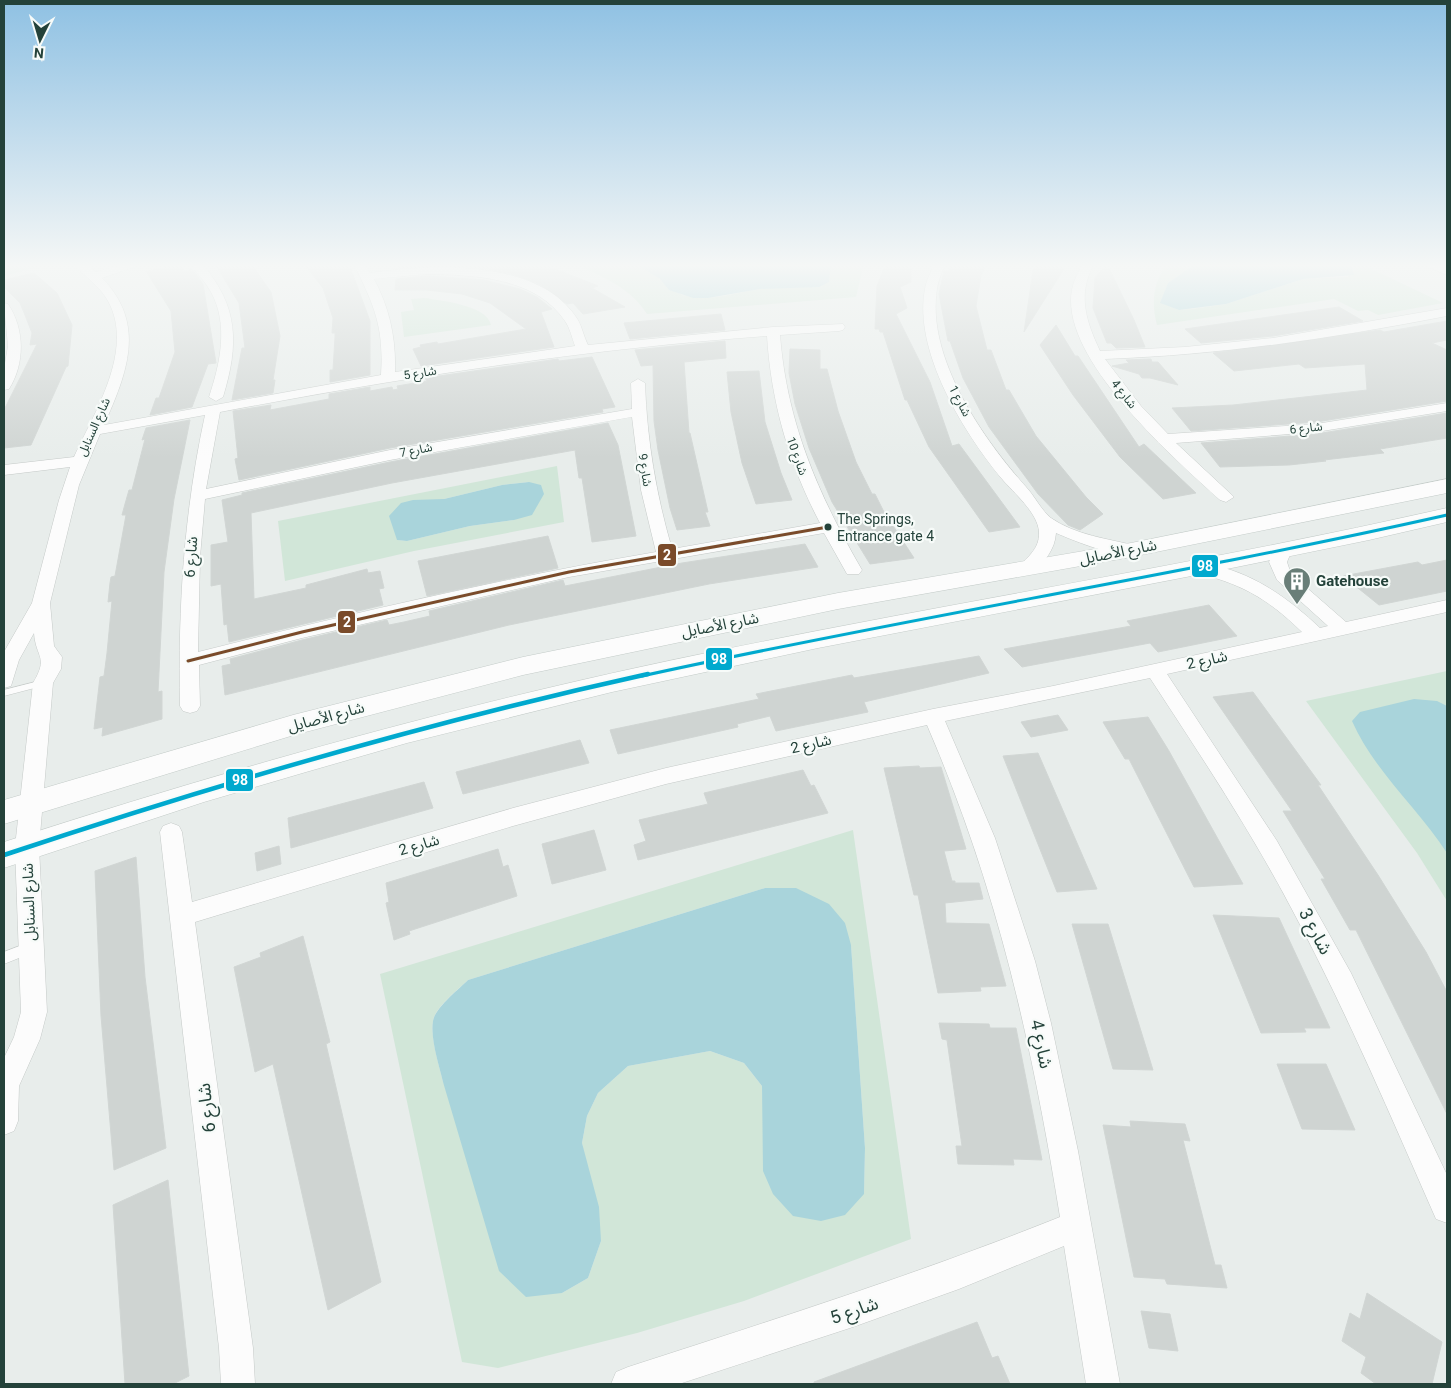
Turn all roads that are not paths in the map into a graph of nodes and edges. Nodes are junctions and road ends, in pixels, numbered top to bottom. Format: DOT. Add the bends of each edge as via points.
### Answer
graph roads {
  1 [pos="13,329"];
  2 [pos="123,329"];
  3 [pos="228,329"];
  4 [pos="387,329"];
  5 [pos="577,329"];
  6 [pos="810,329"];
  7 [pos="930,329"];
  8 [pos="1083,329"];
  9 [pos="1359,329"];
  10 [pos="774,331"];
  11 [pos="584,350"];
  12 [pos="1097,356"];
  13 [pos="9,357"];
  14 [pos="388,378"];
  15 [pos="638,383"];
  16 [pos="4,386"];
  17 [pos="215,403"];
  18 [pos="1447,406"];
  19 [pos="638,412"];
  20 [pos="92,431"];
  21 [pos="1163,439"];
  22 [pos="79,461"];
  23 [pos="4,470"];
  24 [pos="1447,486"];
  25 [pos="196,496"];
  26 [pos="1226,497"];
  27 [pos="1447,515"];
  28 [pos="1043,520"];
  29 [pos="828,527"];
  30 [pos="1131,550"];
  31 [pos="1283,550"];
  32 [pos="665,554"];
  33 [pos="1196,567"];
  34 [pos="853,570"];
  35 [pos="1026,570"];
  36 [pos="1289,584"];
  37 [pos="1261,590"];
  38 [pos="41,603"];
  39 [pos="1447,606"];
  40 [pos="1344,630"];
  41 [pos="1312,637"];
  42 [pos="45,647"];
  43 [pos="12,654"];
  44 [pos="188,661"];
  45 [pos="1155,671"];
  46 [pos="4,681"];
  47 [pos="43,683"];
  48 [pos="4,693"];
  49 [pos="190,706"];
  50 [pos="933,716"];
  51 [pos="17,808"];
  52 [pos="171,832"];
  53 [pos="16,851"];
  54 [pos="183,915"];
  55 [pos="31,948"];
  56 [pos="4,958"];
  57 [pos="4,1085"];
  58 [pos="4,1121"];
  59 [pos="1447,1208"];
  60 [pos="1076,1226"];
  61 [pos="238,1384"];
  62 [pos="628,1384"];
  63 [pos="1103,1384"];
  1 -- 13 [label="street" via="15,337"];
  2 -- 20 [label="street, شارع السنابل" via="112,384"];
  3 -- 17 [label="street" via="227,359"];
  4 -- 14 [label="street"];
  5 -- 11 [label="street"];
  6 -- 10 [label="street, شارع 5"];
  7 -- 28 [label="street, شارع 1" via="960,402 989,450"];
  8 -- 12 [label="street, شارع 4"];
  9 -- 12 [label="street" via="1227,348"];
  10 -- 11 [label="street, شارع 5"];
  10 -- 29 [label="street, شارع 10" via="776,380 789,435"];
  11 -- 14 [label="street, شارع 5"];
  12 -- 21 [label="street, شارع 4" via="1127,399"];
  13 -- 16 [label="street"];
  14 -- 17 [label="street, شارع 5"];
  15 -- 19 [label="street, شارع 9"];
  17 -- 20 [label="street, شارع 5"];
  17 -- 25 [label="street, شارع 6"];
  18 -- 21 [label="street, شارع 6" via="1316,428"];
  19 -- 25 [label="street, شارع 7" via="427,448"];
  19 -- 32 [label="street, شارع 9" via="647,485"];
  20 -- 22 [label="street, شارع السنابل"];
  21 -- 26 [label="street, شارع 4"];
  22 -- 23 [label="street"];
  22 -- 38 [label="street, شارع السنابل"];
  24 -- 30 [label="main road, شارع الأصايل"];
  25 -- 44 [label="street, شارع 6" via="188,602"];
  27 -- 31 [label="main road, شارع الأصايل"];
  28 -- 30 [label="street, شارع 1" via="1086,540"];
  28 -- 35 [label="street, شارع 1" via="1049,535 1048,542 1039,558"];
  29 -- 32 [label="street"];
  29 -- 34 [label="street, شارع 10"];
  30 -- 35 [label="main road, شارع الأصايل"];
  31 -- 33 [label="main road, شارع الأصايل"];
  31 -- 36 [label="street" via="1279,555 1279,569"];
  32 -- 44 [label="street" via="508,585"];
  33 -- 37 [label="street" via="1224,573"];
  33 -- 53 [label="main road, شارع الأصايل" via="816,639 473,716 279,768"];
  35 -- 51 [label="main road, شارع الأصايل" via="838,601 524,666 284,728"];
  36 -- 37 [label="street"];
  36 -- 40 [label="street"];
  37 -- 41 [label="street" via="1270,602"];
  38 -- 42 [label="street, شارع السنابل"];
  38 -- 43 [label="street, شارع السنابل"];
  39 -- 40 [label="street, شارع 2"];
  40 -- 41 [label="street, شارع 2"];
  41 -- 45 [label="street, شارع 2"];
  42 -- 43 [label="street"];
  42 -- 47 [label="street, شارع السنابل" via="37,666"];
  43 -- 46 [label="street, شارع السنابل"];
  44 -- 49 [label="street, شارع 6"];
  45 -- 50 [label="street, شارع 2"];
  45 -- 59 [label="street, شارع 3" via="1230,782 1304,909 1332,961"];
  47 -- 48 [label="lane"];
  47 -- 51 [label="street, شارع السنابل"];
  50 -- 54 [label="street, شارع 2" via="666,776 503,820"];
  50 -- 60 [label="street, شارع 4" via="980,822 1020,948 1058,1120"];
  51 -- 53 [label="street, شارع السنابل"];
  52 -- 54 [label="street, شارع 6"];
  53 -- 55 [label="street, شارع السنابل"];
  54 -- 61 [label="street, شارع 6"];
  55 -- 56 [label="lane"];
  55 -- 57 [label="street, شارع السنابل" via="34,1012 27,1040"];
  57 -- 58 [label="street, شارع السنابل"];
  60 -- 62 [label="street, شارع 5" via="853,1311"];
  60 -- 63 [label="street, شارع 4"];
}
